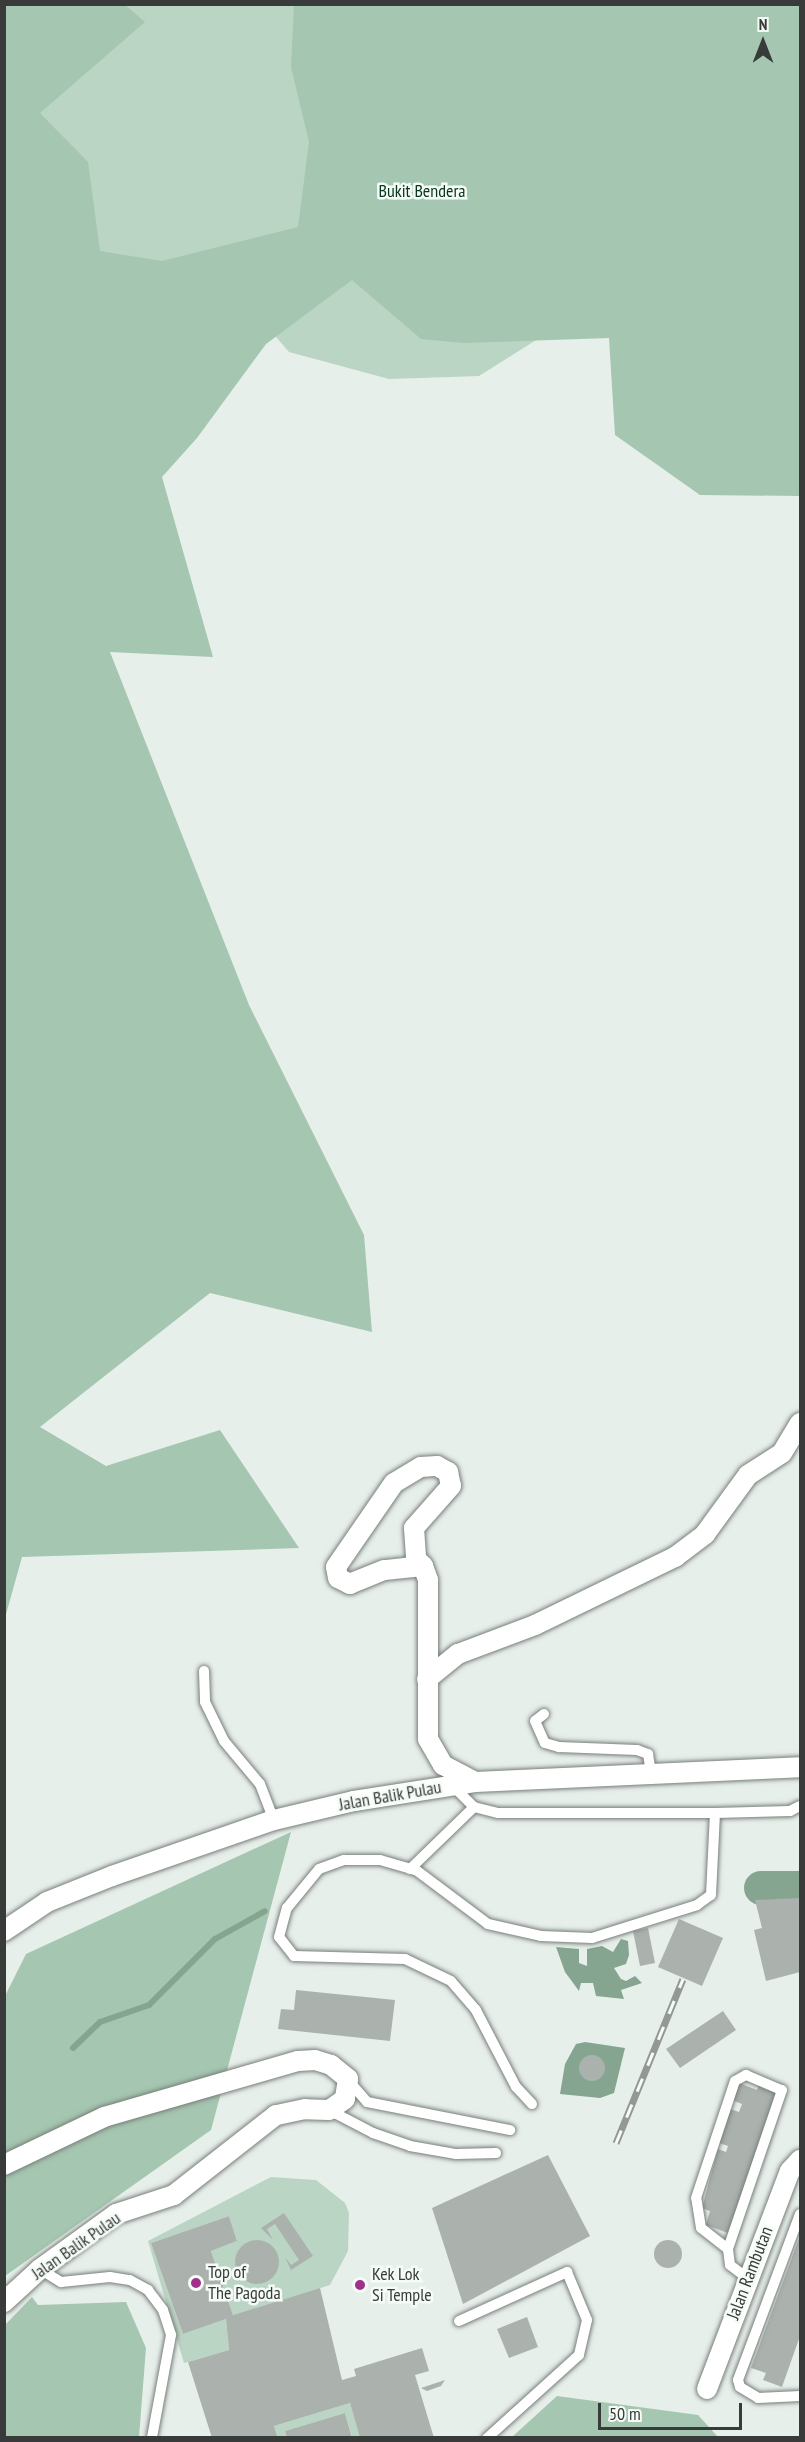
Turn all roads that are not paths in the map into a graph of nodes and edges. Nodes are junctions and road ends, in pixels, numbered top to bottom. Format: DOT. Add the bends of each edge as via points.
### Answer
graph roads {
  1 [pos="801,1423"];
  2 [pos="423,1566"];
  3 [pos="204,1671"];
  4 [pos="427,1679"];
  5 [pos="544,1714"];
  6 [pos="801,1767"];
  7 [pos="651,1774"];
  8 [pos="474,1782"];
  9 [pos="453,1785"];
  10 [pos="801,1806"];
  11 [pos="474,1807"];
  12 [pos="715,1813"];
  13 [pos="274,1820"];
  14 [pos="410,1869"];
  15 [pos="4,1931"];
  16 [pos="348,2079"];
  17 [pos="532,2104"];
  18 [pos="329,2110"];
  19 [pos="510,2130"];
  20 [pos="496,2154"];
  21 [pos="801,2160"];
  22 [pos="4,2165"];
  23 [pos="801,2214"];
  24 [pos="728,2249"];
  25 [pos="40,2269"];
  26 [pos="747,2278"];
  27 [pos="4,2302"];
  28 [pos="459,2320"];
  29 [pos="707,2389"];
  30 [pos="801,2396"];
  31 [pos="152,2438"];
  32 [pos="487,2438"];
  1 -- 4 [label="street" via="782,1453 748,1475 705,1534 675,1557 535,1625 458,1654"];
  2 -- 2 [label="street" via="416,1559 414,1528 451,1486 448,1472 436,1466 421,1467 394,1483 336,1568 338,1578 350,1584 384,1570"];
  2 -- 4 [label="street" via="428,1580"];
  3 -- 13 [label="lane" via="205,1702 224,1741 260,1784"];
  4 -- 8 [label="street" via="428,1739 443,1765"];
  5 -- 7 [label="lane" via="535,1721 545,1743 637,1750 648,1754"];
  6 -- 7 [label="street, Jalan Balik Pulau"];
  7 -- 8 [label="street, Jalan Balik Pulau"];
  8 -- 9 [label="street, Jalan Balik Pulau"];
  9 -- 11 [label="lane"];
  9 -- 13 [label="street, Jalan Balik Pulau"];
  10 -- 12 [label="lane" via="790,1811"];
  11 -- 12 [label="lane" via="498,1813"];
  11 -- 14 [label="lane"];
  12 -- 14 [label="lane" via="711,1895 697,1905 591,1938 542,1936 488,1924"];
  13 -- 15 [label="street, Jalan Balik Pulau" via="47,1902"];
  14 -- 17 [label="lane" via="380,1860 344,1860 319,1869 287,1908 279,1937 294,1956 405,1959 451,1981 476,2010 516,2087"];
  16 -- 18 [label="street" via="345,2099"];
  16 -- 19 [label="lane" via="367,2102"];
  16 -- 22 [label="street" via="331,2065 315,2060 298,2061 104,2117"];
  18 -- 20 [label="lane" via="373,2133 410,2146 456,2154"];
  18 -- 25 [label="street, Jalan Balik Pulau" via="305,2109 276,2115 198,2180 174,2195 116,2214"];
  21 -- 26 [label="street, Jalan Rambutan" via="790,2171"];
  23 -- 30 [label="lane" via="738,2380 740,2387 758,2398"];
  24 -- 24 [label="lane" via="701,2228 696,2198 735,2081 747,2075 778,2085 782,2095"];
  24 -- 26 [label="lane" via="730,2265"];
  25 -- 27 [label="street, Jalan Balik Pulau"];
  25 -- 31 [label="lane" via="69,2283 110,2277 130,2280 148,2290 163,2310 171,2336"];
  26 -- 29 [label="street, Jalan Rambutan"];
  28 -- 32 [label="lane" via="567,2272 587,2320 579,2355"];
}
